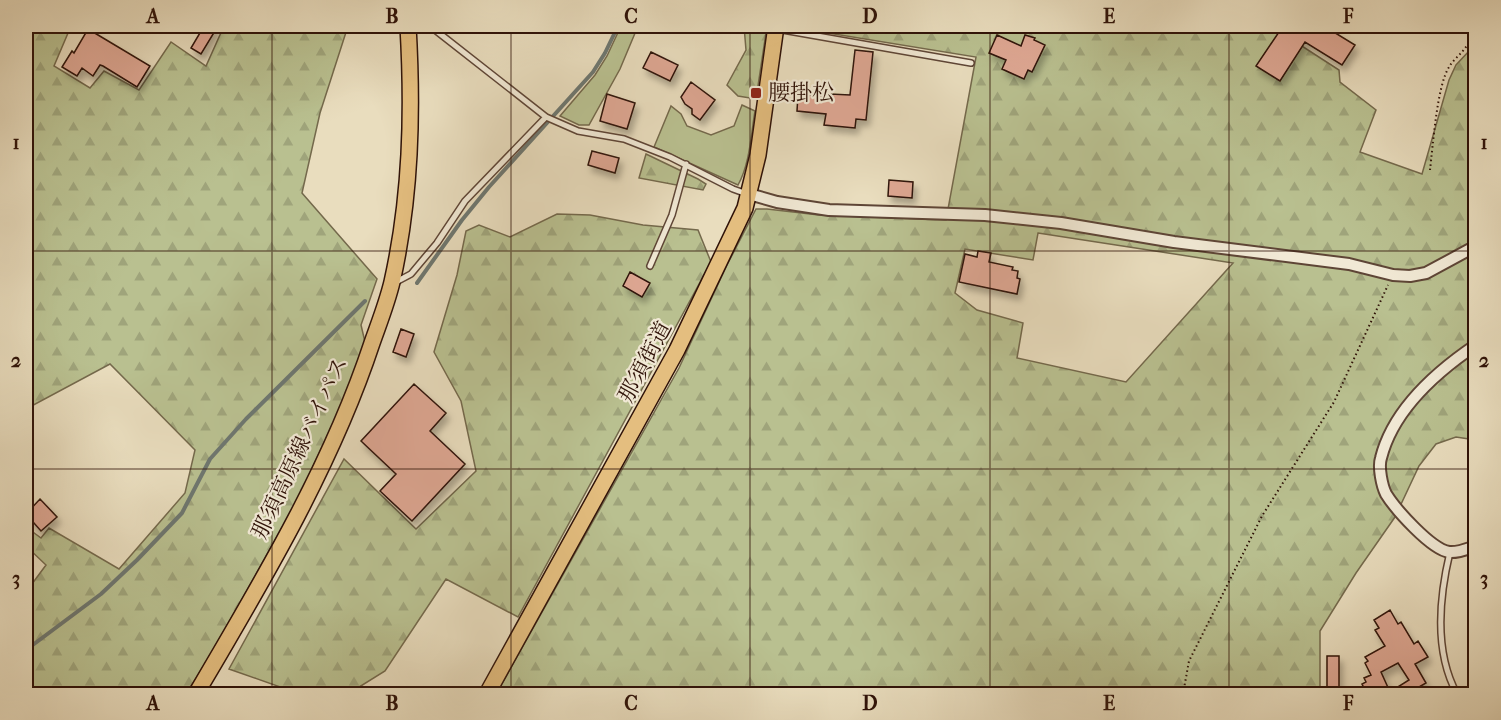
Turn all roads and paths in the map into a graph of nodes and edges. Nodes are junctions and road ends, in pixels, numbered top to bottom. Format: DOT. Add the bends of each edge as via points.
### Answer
graph roads {
  1 [pos="408,26"];
  2 [pos="430,26"];
  3 [pos="1459,26"];
  4 [pos="776,27"];
  5 [pos="971,63"];
  6 [pos="546,117"];
  7 [pos="686,164"];
  8 [pos="1430,170"];
  9 [pos="749,194"];
  10 [pos="1476,246"];
  11 [pos="650,266"];
  12 [pos="1393,275"];
  13 [pos="391,285"];
  14 [pos="1476,345"];
  15 [pos="1476,546"];
  16 [pos="1450,552"];
  17 [pos="196,694"];
  18 [pos="487,694"];
  19 [pos="1183,694"];
  20 [pos="1456,694"];
  1 -- 13 [label="main road, 那須高原線バイパス" via="410,158"];
  2 -- 6 [label="lane"];
  3 -- 8 [label="path" via="1470,37 1448,68 1442,85"];
  4 -- 5 [label="lane"];
  4 -- 9 [label="main road, 那須街道"];
  6 -- 7 [label="lane" via="578,131 624,139"];
  6 -- 13 [label="lane" via="465,201 411,274"];
  7 -- 9 [label="lane"];
  7 -- 11 [label="lane" via="672,215"];
  9 -- 12 [label="street" via="829,210 985,215 1061,223 1348,264"];
  9 -- 18 [label="main road, 那須街道" via="709,288 677,350"];
  10 -- 12 [label="street" via="1426,273"];
  12 -- 19 [label="path" via="1334,402 1262,516 1188,661"];
  13 -- 17 [label="main road, 那須高原線バイパス" via="358,385 337,432 253,596"];
  14 -- 16 [label="street" via="1437,372 1409,403 1385,445 1380,462 1385,492 1401,514 1437,548"];
  15 -- 16 [label="street"];
  16 -- 20 [label="lane" via="1441,615 1445,664"];
}
